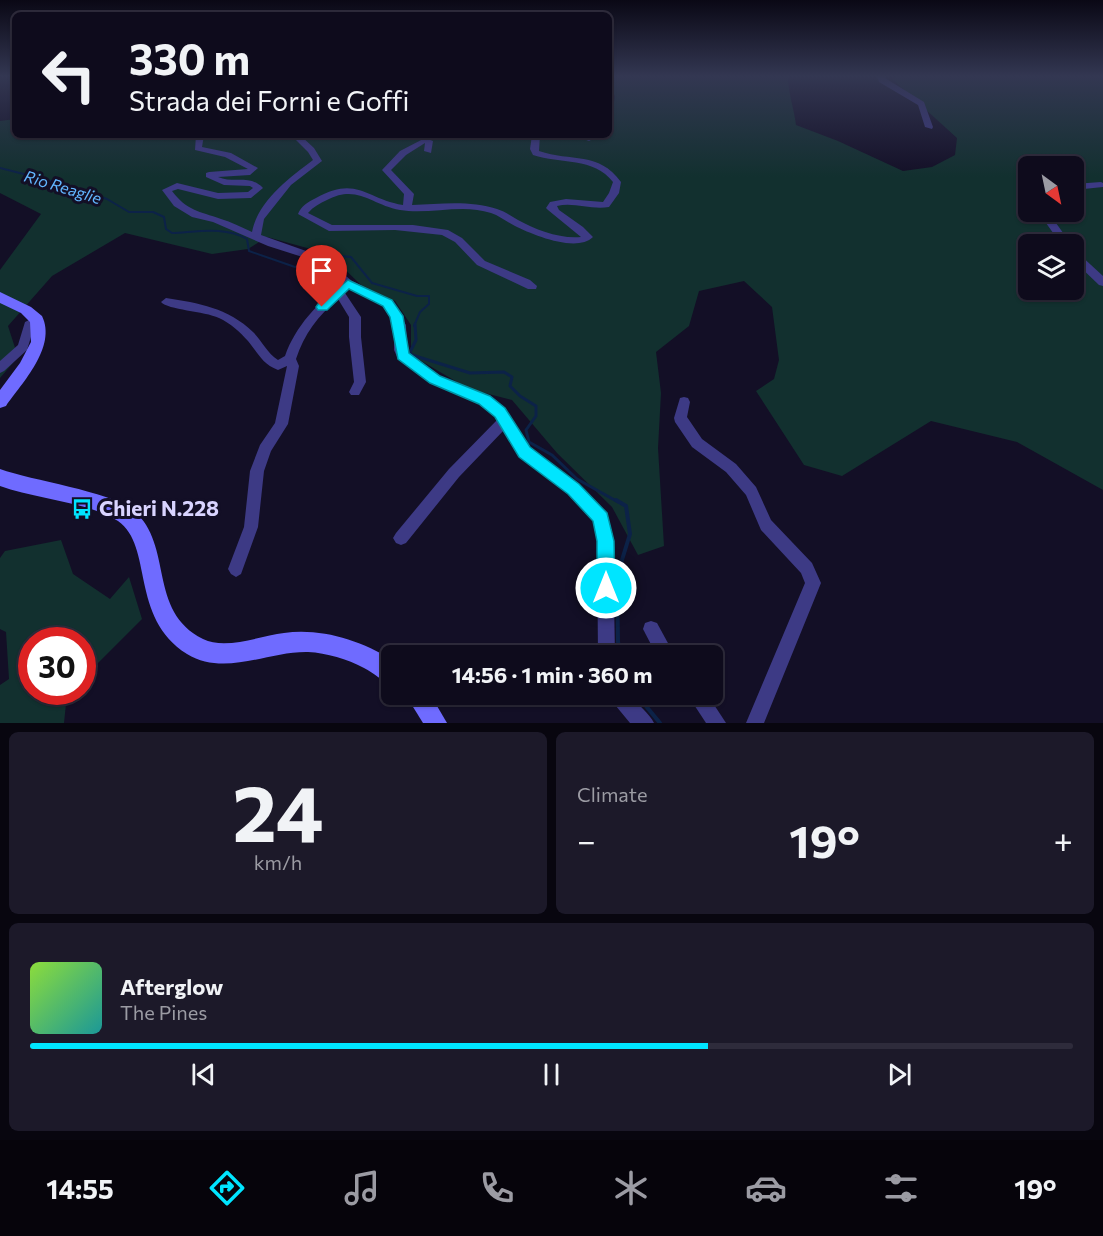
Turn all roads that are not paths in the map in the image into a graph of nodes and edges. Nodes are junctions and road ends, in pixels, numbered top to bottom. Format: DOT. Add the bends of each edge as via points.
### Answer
graph roads {
  1 [pos="923,110"];
  2 [pos="929,127"];
  3 [pos="200,138"];
  4 [pos="298,138"];
  5 [pos="536,138"];
  6 [pos="428,151"];
  7 [pos="1101,185"];
  8 [pos="1084,186"];
  9 [pos="407,208"];
  10 [pos="256,235"];
  11 [pos="1084,264"];
  12 [pos="1103,282"];
  13 [pos="532,286"];
  14 [pos="344,288"];
  15 [pos="6,300"];
  16 [pos="166,302"];
  17 [pos="37,320"];
  18 [pos="290,359"];
  19 [pos="0,368"];
  20 [pos="355,392"];
  21 [pos="0,402"];
  22 [pos="684,402"];
  23 [pos="505,420"];
  24 [pos="0,477"];
  25 [pos="401,538"];
  26 [pos="237,569"];
  27 [pos="651,629"];
  28 [pos="607,645"];
  29 [pos="660,645"];
  30 [pos="381,665"];
  31 [pos="424,705"];
  32 [pos="626,705"];
  33 [pos="704,705"];
  34 [pos="436,723"];
  35 [pos="645,723"];
  36 [pos="717,723"];
  37 [pos="755,723"];
  1 -- 2 [label="street"];
  3 -- 10 [label="street" via="198,148 228,154 254,168 250,172 209,175 214,180 252,183 258,188 251,195 218,196 177,186 167,190 177,204 195,215"];
  4 -- 10 [label="street" via="318,161 288,183 259,219"];
  5 -- 9 [label="street" via="536,153 553,160 600,165 617,182 606,206 570,201 553,204 551,208 556,214 581,229 588,237 585,240 546,234 495,212 471,207"];
  6 -- 9 [label="street" via="429,141 415,144 386,170 409,194"];
  7 -- 8 [label="street"];
  9 -- 13 [label="street" via="392,207 363,193 346,191 320,199 303,214 329,228 414,228 447,233 481,263"];
  10 -- 14 [label="street" via="319,259"];
  11 -- 12 [label="street"];
  14 -- 18 [label="street" via="306,322 295,338"];
  14 -- 20 [label="street" via="355,317 360,382"];
  14 -- 23 [label="street" via="387,303 400,325 402,356 435,379 484,400"];
  15 -- 17 [label="main road"];
  16 -- 18 [label="street" via="214,309 252,338 269,362 278,365"];
  17 -- 19 [label="street" via="29,325 23,348"];
  17 -- 21 [label="main road" via="38,342"];
  18 -- 26 [label="street" via="293,366 281,424 257,471 251,527"];
  22 -- 37 [label="street" via="680,418 697,443 731,468 751,491 766,525 807,568 813,583"];
  23 -- 25 [label="street" via="454,473"];
  23 -- 28 [label="street" via="525,452 574,489 601,518 606,541"];
  24 -- 30 [label="main road" via="126,516 140,532 162,615 195,646 209,652 317,642"];
  27 -- 29 [label="street"];
  31 -- 34 [label="main road"];
  32 -- 35 [label="street"];
  33 -- 36 [label="street"];
}
